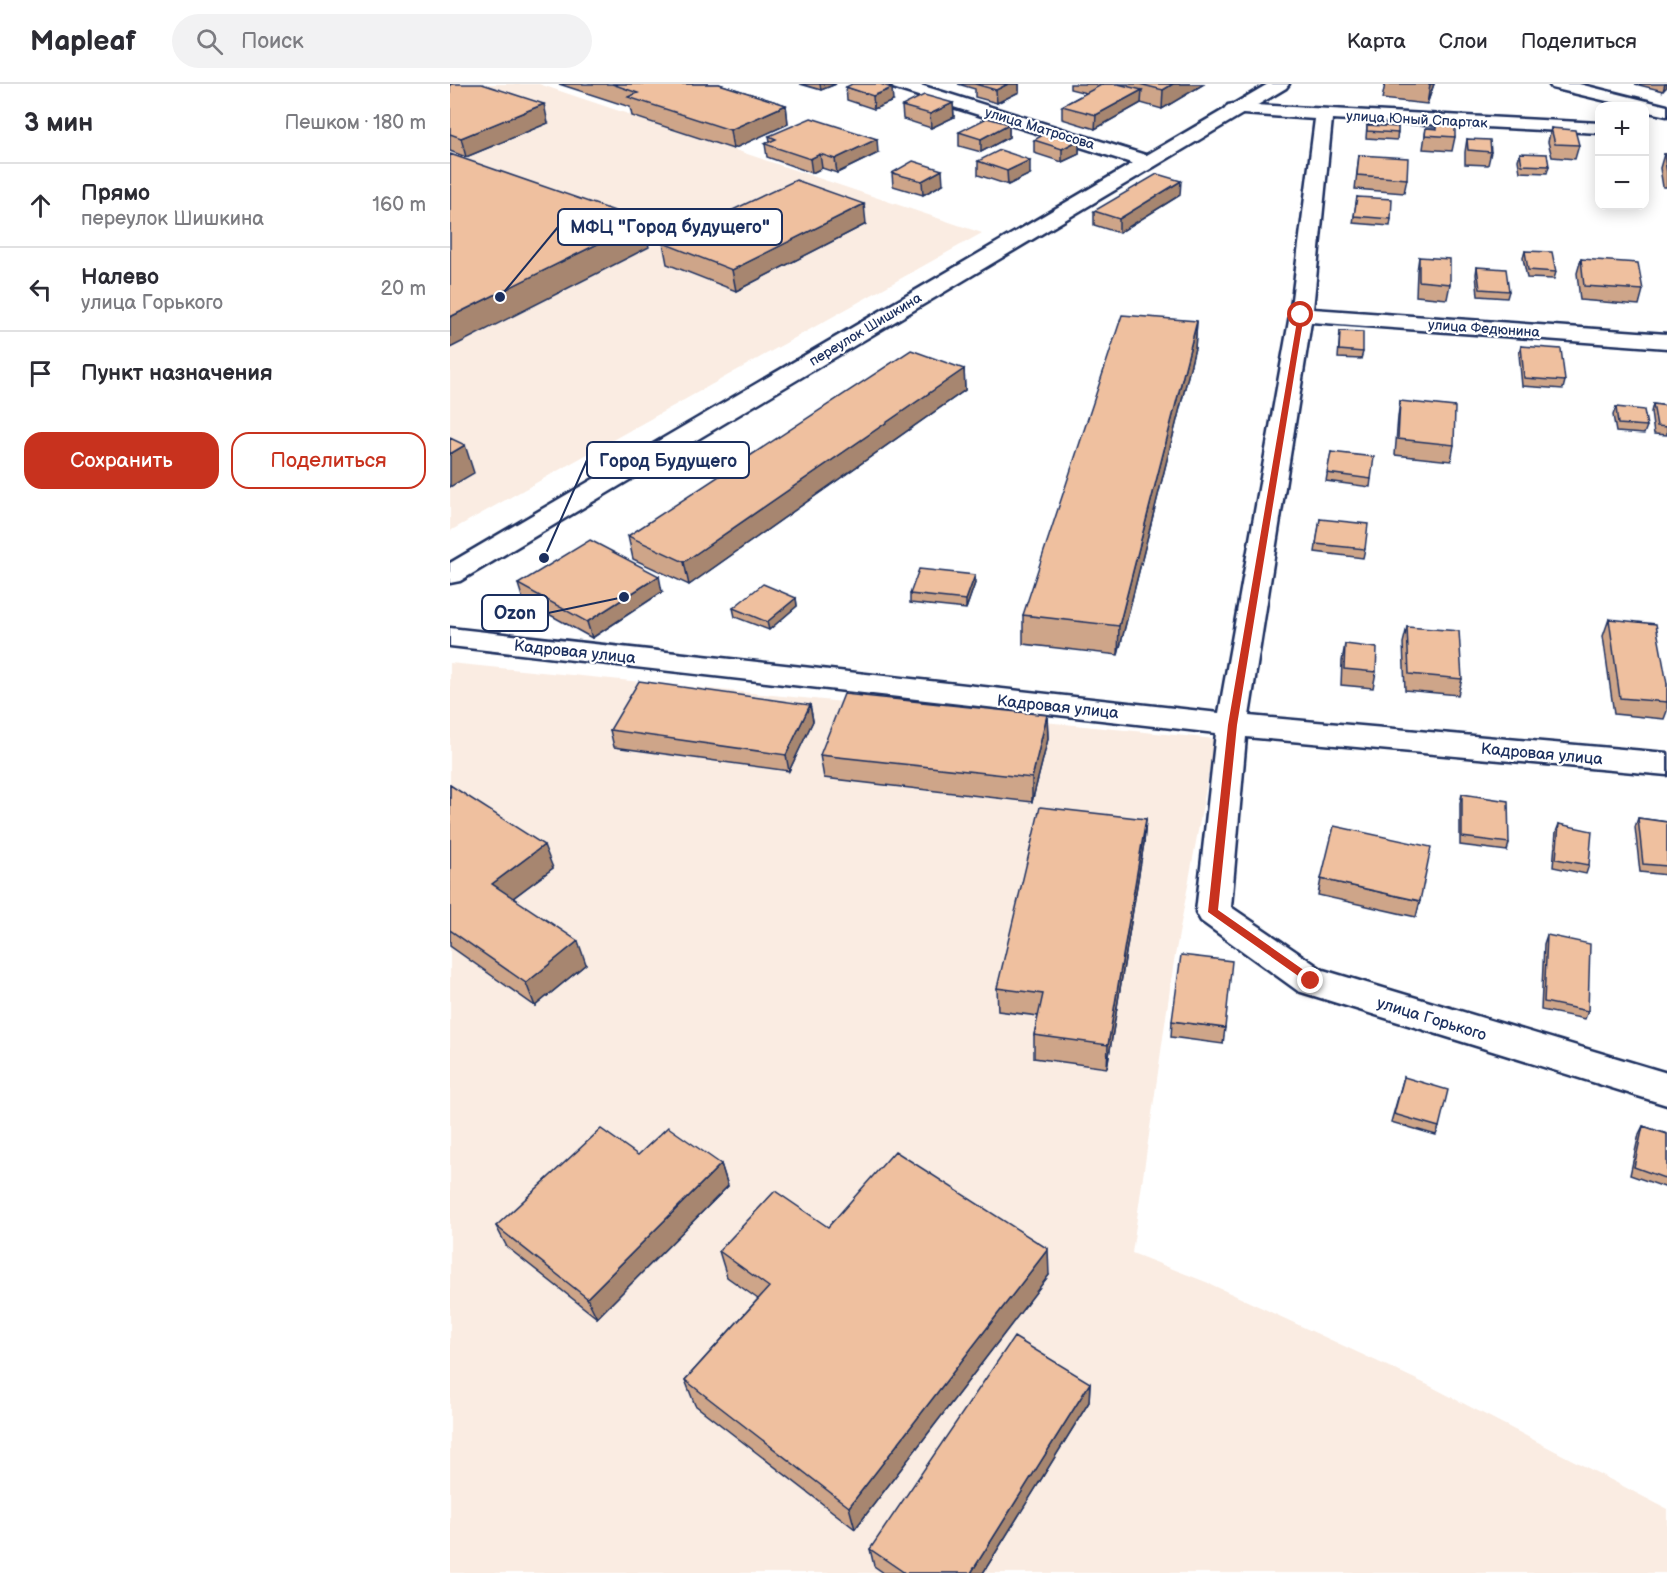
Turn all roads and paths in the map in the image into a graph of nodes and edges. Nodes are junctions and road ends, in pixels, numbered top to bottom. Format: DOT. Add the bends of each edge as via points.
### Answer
graph roads {
  1 [pos="899,84"];
  2 [pos="1280,84"];
  3 [pos="1558,84"];
  4 [pos="1234,109"];
  5 [pos="1667,111"];
  6 [pos="1324,114"];
  7 [pos="1595,128"];
  8 [pos="1148,162"];
  9 [pos="1301,315"];
  10 [pos="1667,341"];
  11 [pos="450,575"];
  12 [pos="450,637"];
  13 [pos="1233,725"];
  14 [pos="1667,764"];
  15 [pos="1667,1089"];
  1 -- 8 [label="street, улица Матросова"];
  2 -- 4 [label="street, переулок Шишкина"];
  3 -- 5 [label="street"];
  4 -- 6 [label="street, улица Юный Спартак"];
  4 -- 8 [label="street, переулок Шишкина"];
  6 -- 7 [label="street, улица Юный Спартак"];
  6 -- 9 [label="street"];
  8 -- 11 [label="street, переулок Шишкина"];
  9 -- 10 [label="street, улица Федюнина"];
  9 -- 13 [label="street"];
  12 -- 13 [label="street, Кадровая улица"];
  13 -- 14 [label="street, Кадровая улица"];
  13 -- 15 [label="street, улица Горького" via="1213,912 1311,981"];
}
